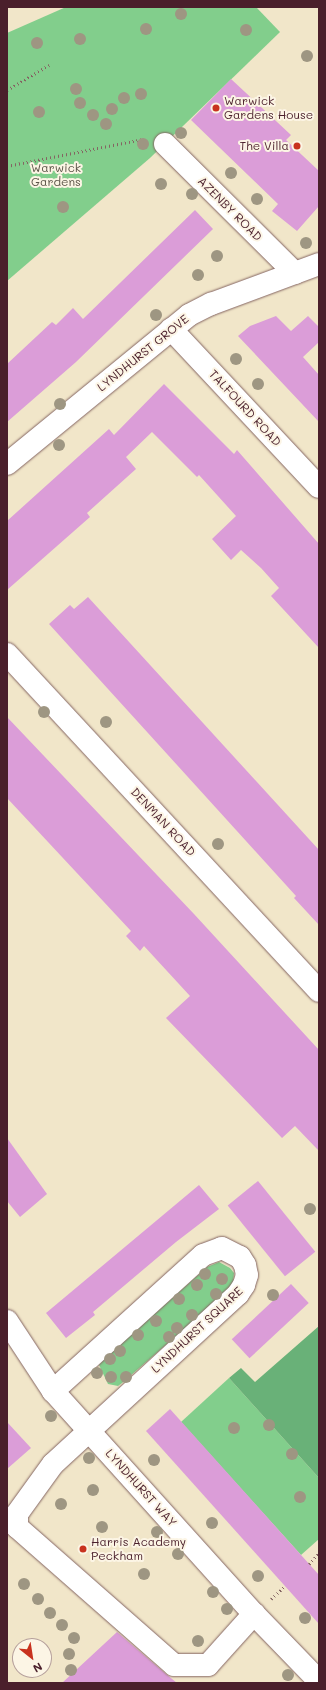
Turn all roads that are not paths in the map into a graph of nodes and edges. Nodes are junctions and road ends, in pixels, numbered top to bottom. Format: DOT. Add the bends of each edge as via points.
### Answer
graph roads {
  1 [pos="165,144"];
  2 [pos="319,264"];
  3 [pos="295,274"];
  4 [pos="171,328"];
  5 [pos="7,464"];
  6 [pos="319,487"];
  7 [pos="7,654"];
  8 [pos="319,991"];
  9 [pos="7,1321"];
  10 [pos="53,1391"];
  11 [pos="88,1430"];
  12 [pos="254,1614"];
  13 [pos="319,1681"];
  1 -- 3 [label="street, AZENBY ROAD"];
  2 -- 3 [label="street, LYNDHURST GROVE"];
  3 -- 4 [label="street, LYNDHURST GROVE" via="212,304"];
  4 -- 5 [label="street, LYNDHURST GROVE"];
  4 -- 6 [label="street, TALFOURD ROAD"];
  7 -- 8 [label="street, DENMAN ROAD"];
  9 -- 10 [label="street, LYNDHURST WAY"];
  10 -- 11 [label="street, LYNDHURST WAY"];
  10 -- 11 [label="street, LYNDHURST SQUARE" via="203,1255 222,1248 240,1257 247,1276 238,1294"];
  11 -- 12 [label="street, LYNDHURST WAY"];
  11 -- 12 [label="street, LYNDHURST SQUARE" via="53,1464 17,1514 17,1527 174,1665 208,1665"];
  12 -- 13 [label="street, LYNDHURST WAY"];
}
